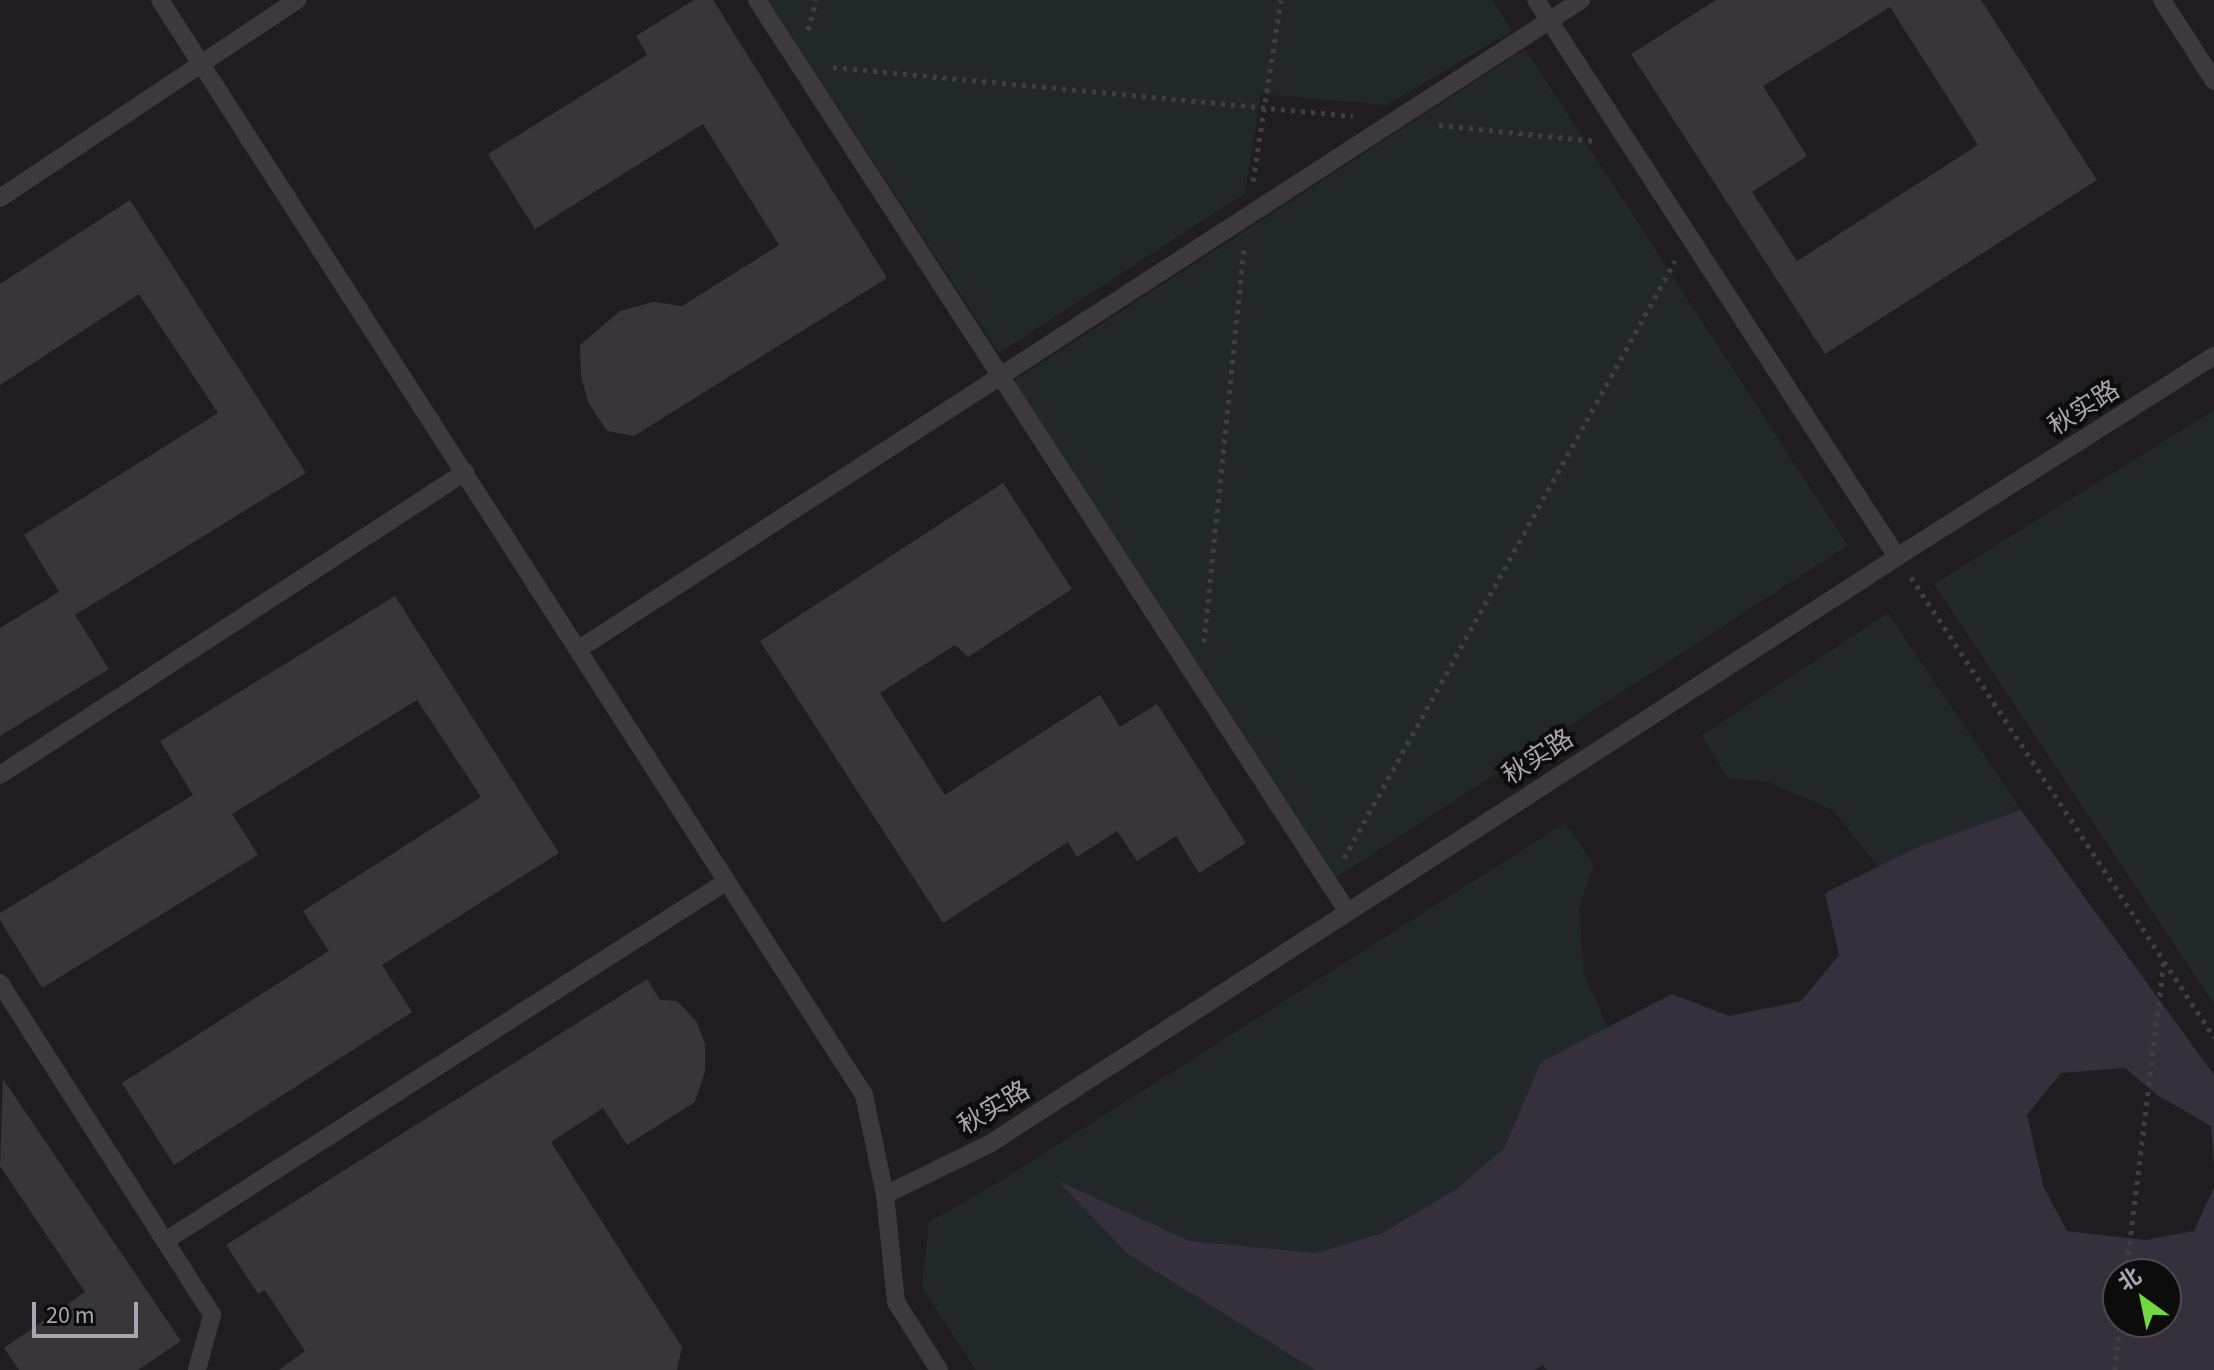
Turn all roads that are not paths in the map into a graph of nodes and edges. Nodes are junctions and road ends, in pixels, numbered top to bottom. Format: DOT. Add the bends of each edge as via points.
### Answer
graph roads {
  1 [pos="160,0"];
  2 [pos="297,0"];
  3 [pos="757,0"];
  4 [pos="1536,0"];
  5 [pos="1581,0"];
  6 [pos="2162,0"];
  7 [pos="1549,20"];
  8 [pos="2206,51"];
  9 [pos="201,64"];
  10 [pos="2214,81"];
  11 [pos="0,198"];
  12 [pos="2214,356"];
  13 [pos="1001,376"];
  14 [pos="465,472"];
  15 [pos="1897,557"];
  16 [pos="579,649"];
  17 [pos="0,775"];
  18 [pos="727,881"];
  19 [pos="1347,911"];
  20 [pos="0,983"];
  21 [pos="885,1195"];
  22 [pos="165,1241"];
  23 [pos="197,1370"];
  24 [pos="939,1370"];
  1 -- 9 [label="lane"];
  2 -- 9 [label="lane"];
  3 -- 13 [label="lane"];
  4 -- 7 [label="lane"];
  5 -- 7 [label="lane"];
  6 -- 8 [label="lane"];
  7 -- 13 [label="lane"];
  7 -- 15 [label="lane"];
  8 -- 10 [label="lane"];
  9 -- 11 [label="lane"];
  9 -- 14 [label="lane"];
  12 -- 15 [label="lane, 秋实路"];
  13 -- 16 [label="lane"];
  13 -- 19 [label="lane"];
  14 -- 16 [label="lane"];
  14 -- 17 [label="lane"];
  15 -- 19 [label="lane, 秋实路"];
  16 -- 18 [label="lane"];
  18 -- 21 [label="lane" via="864,1095"];
  18 -- 22 [label="lane"];
  19 -- 21 [label="lane, 秋实路" via="991,1143"];
  20 -- 22 [label="lane"];
  21 -- 24 [label="lane" via="896,1302"];
  22 -- 23 [label="lane" via="212,1315"];
}
